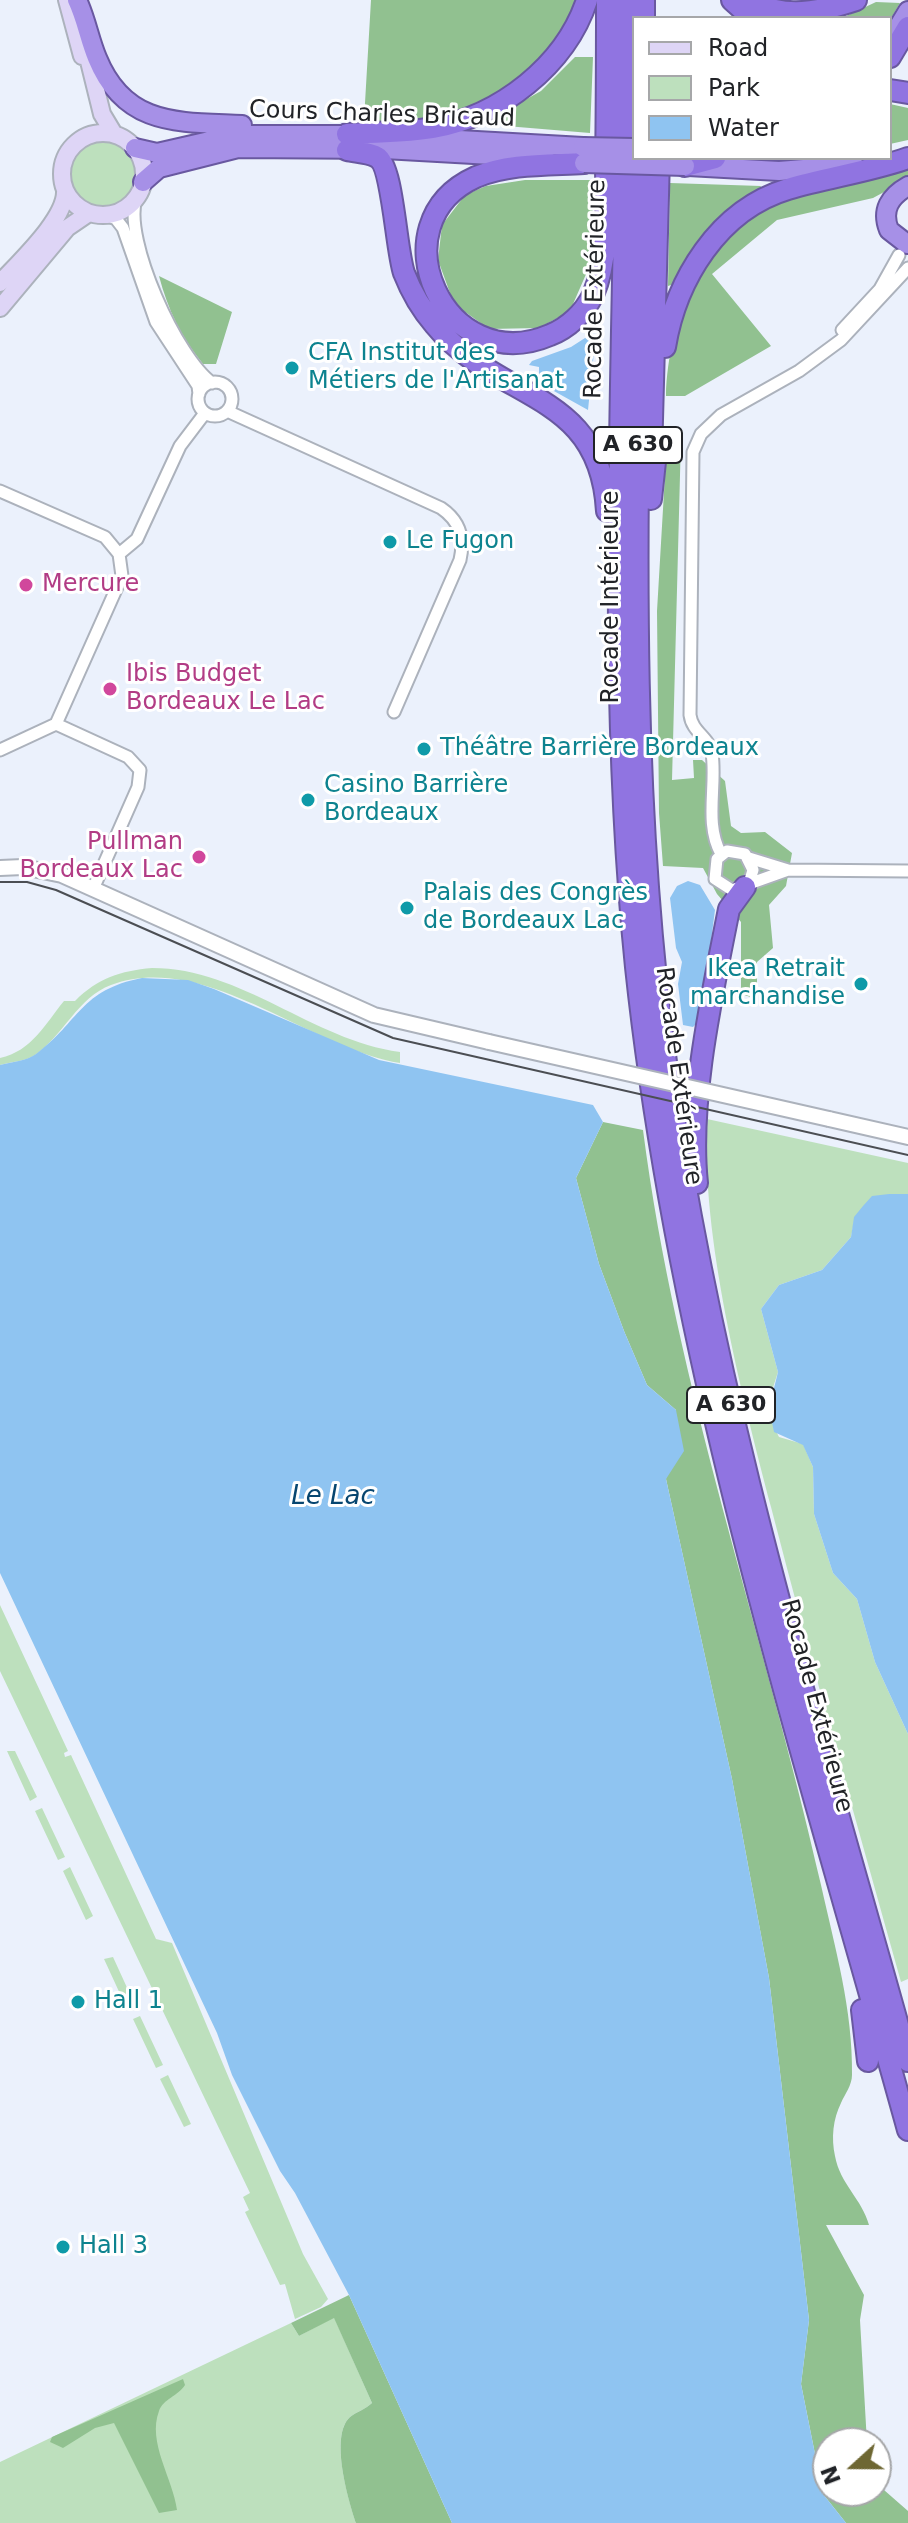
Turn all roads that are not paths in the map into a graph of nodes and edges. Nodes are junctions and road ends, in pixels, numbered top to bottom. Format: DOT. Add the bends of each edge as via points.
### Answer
graph roads {
  1 [pos="67,0"];
  2 [pos="76,0"];
  3 [pos="587,0"];
  4 [pos="607,0"];
  5 [pos="626,0"];
  6 [pos="732,0"];
  7 [pos="749,0"];
  8 [pos="856,0"];
  9 [pos="908,11"];
  10 [pos="750,16"];
  11 [pos="908,27"];
  12 [pos="892,38"];
  13 [pos="892,54"];
  14 [pos="324,133"];
  15 [pos="114,134"];
  16 [pos="86,136"];
  17 [pos="347,142"];
  18 [pos="135,148"];
  19 [pos="632,148"];
  20 [pos="584,155"];
  21 [pos="908,156"];
  22 [pos="643,160"];
  23 [pos="659,160"];
  24 [pos="708,160"];
  25 [pos="873,160"];
  26 [pos="685,166"];
  27 [pos="908,186"];
  28 [pos="65,190"];
  29 [pos="139,191"];
  30 [pos="98,214"];
  31 [pos="905,248"];
  32 [pos="908,267"];
  33 [pos="0,283"];
  34 [pos="0,308"];
  35 [pos="826,349"];
  36 [pos="212,383"];
  37 [pos="199,394"];
  38 [pos="227,411"];
  39 [pos="205,413"];
  40 [pos="0,491"];
  41 [pos="651,499"];
  42 [pos="119,554"];
  43 [pos="394,712"];
  44 [pos="56,724"];
  45 [pos="630,732"];
  46 [pos="0,750"];
  47 [pos="721,854"];
  48 [pos="749,858"];
  49 [pos="0,868"];
  50 [pos="788,870"];
  51 [pos="908,871"];
  52 [pos="747,885"];
  53 [pos="93,889"];
  54 [pos="908,1137"];
  55 [pos="732,1408"];
  56 [pos="850,1854"];
  57 [pos="854,1947"];
  58 [pos="908,2009"];
  59 [pos="868,2061"];
  60 [pos="908,2061"];
  61 [pos="908,2130"];
  1 -- 16 [label="main road" via="90,94 92,119"];
  2 -- 14 [label="highway" via="104,74 135,108 153,118"];
  2 -- 15 [label="main road" via="102,114"];
  3 -- 17 [label="highway" via="574,30 540,72 494,106 437,127"];
  4 -- 20 [label="highway" via="604,250 591,298 570,324 525,343 491,340 462,325 440,301 428,270 428,237 442,206 464,183 487,174"];
  5 -- 45 [label="highway, Rocade Extérieure / A 630" via="618,552"];
  6 -- 10 [label="highway"];
  7 -- 8 [label="highway" via="795,13"];
  9 -- 12 [label="highway"];
  11 -- 13 [label="highway"];
  14 -- 17 [label="highway, Cours Charles Bricaud"];
  14 -- 18 [label="highway, Cours Charles Bricaud" via="236,135 149,154"];
  15 -- 16 [label="main road"];
  15 -- 18 [label="main road"];
  16 -- 28 [label="main road" via="67,153"];
  17 -- 20 [label="highway"];
  17 -- 29 [label="highway, Cours Charles Bricaud" via="238,148 159,168"];
  17 -- 45 [label="highway" via="382,161 391,184 405,274 435,325 492,374 571,420 599,461 606,492 610,607"];
  18 -- 29 [label="main road" via="141,158"];
  19 -- 20 [label="highway, bridge"];
  20 -- 26 [label="highway, bridge"];
  21 -- 41 [label="highway" via="784,190 739,215 698,259 669,323"];
  22 -- 45 [label="highway, Rocade Intérieure / A 630"];
  23 -- 41 [label="highway"];
  24 -- 26 [label="highway"];
  25 -- 26 [label="highway" via="779,171"];
  27 -- 31 [label="highway" via="893,196 886,212 889,230"];
  28 -- 30 [label="main road" via="71,200"];
  28 -- 33 [label="main road" via="56,218"];
  29 -- 30 [label="main road" via="123,210"];
  29 -- 36 [label="street" via="132,225 165,319 173,337"];
  30 -- 34 [label="main road" via="75,219"];
  30 -- 37 [label="street" via="116,219 123,228 156,322"];
  31 -- 32 [label="street"];
  31 -- 35 [label="street" via="880,289"];
  32 -- 35 [label="street" via="856,326"];
  35 -- 47 [label="street" via="799,371 721,415 701,434 693,452 690,715 711,749 713,834"];
  36 -- 37 [label="street"];
  36 -- 38 [label="street" via="229,391"];
  37 -- 39 [label="street"];
  38 -- 39 [label="street"];
  38 -- 43 [label="street" via="441,508 458,524 460,560"];
  39 -- 42 [label="street" via="180,446 137,539"];
  40 -- 42 [label="street" via="105,537"];
  41 -- 45 [label="highway"];
  42 -- 44 [label="street" via="122,576"];
  44 -- 46 [label="street"];
  44 -- 53 [label="street" via="128,757 140,770 138,787"];
  45 -- 55 [label="highway, Rocade Intérieure / A 630" via="667,1069 692,1225"];
  45 -- 57 [label="highway, Rocade Extérieure / A 630" via="637,968 681,1265 723,1453"];
  47 -- 48 [label="street" via="739,851"];
  47 -- 52 [label="street" via="714,865 715,879 732,890"];
  48 -- 50 [label="street"];
  48 -- 52 [label="street" via="753,870"];
  49 -- 53 [label="street" via="43,870"];
  50 -- 51 [label="street"];
  50 -- 52 [label="street"];
  52 -- 55 [label="highway" via="729,909 695,1135 699,1197"];
  53 -- 54 [label="street, bridge" via="374,1015"];
  55 -- 56 [label="highway, Rocade Intérieure / A 630"];
  56 -- 58 [label="highway"];
  56 -- 60 [label="highway, Rocade Intérieure / A 630"];
  57 -- 59 [label="highway"];
  57 -- 61 [label="highway, Rocade Extérieure / A 630"];
}
